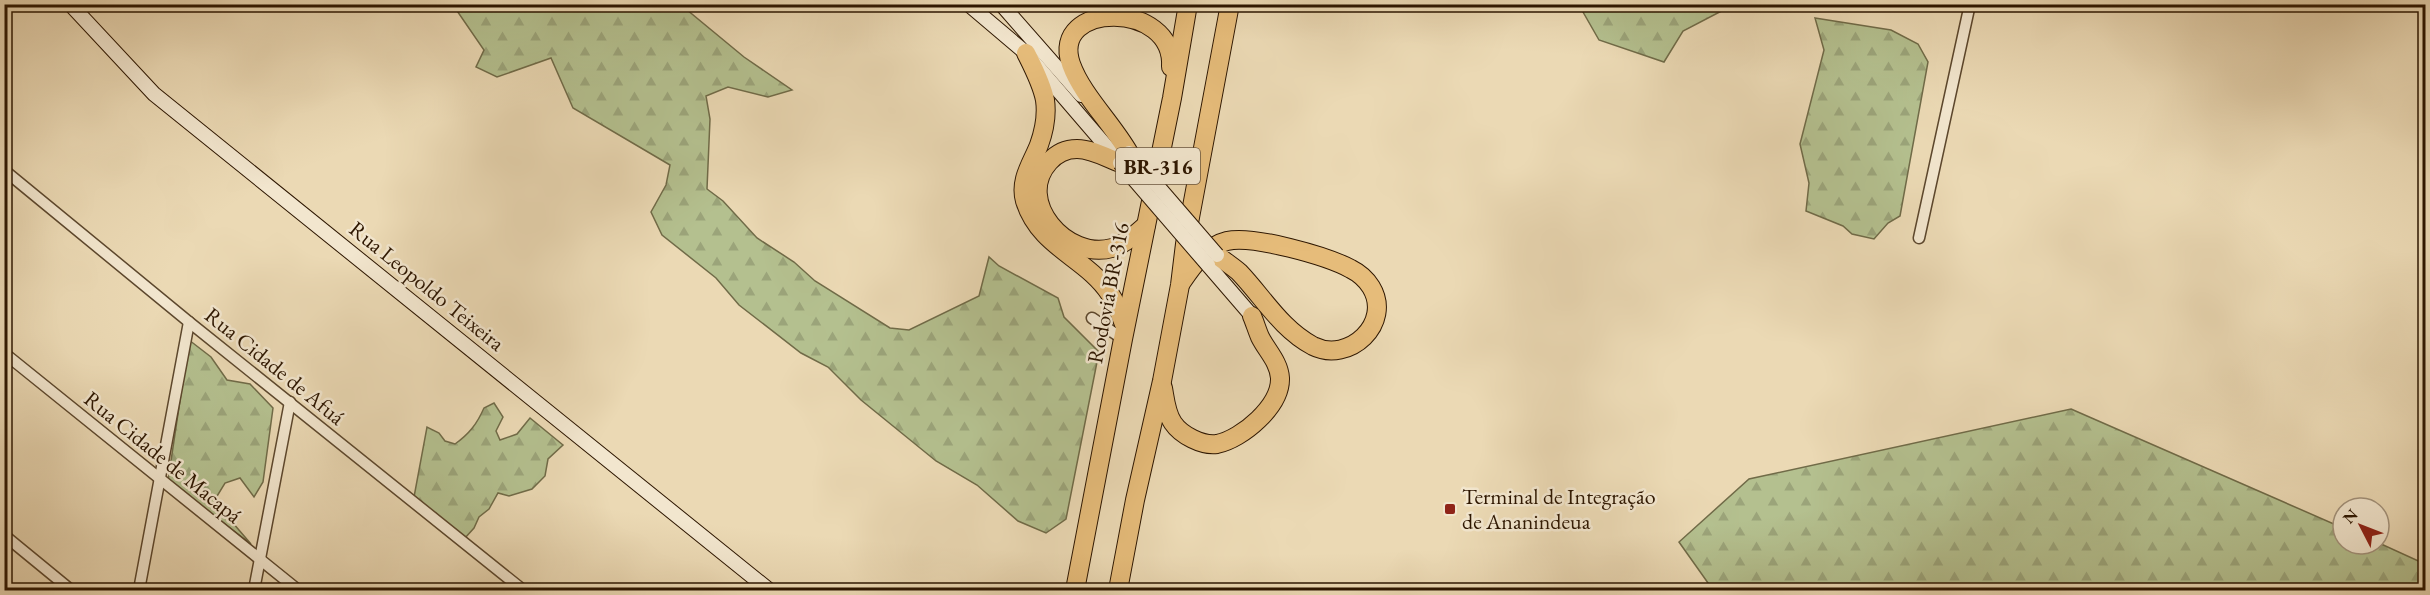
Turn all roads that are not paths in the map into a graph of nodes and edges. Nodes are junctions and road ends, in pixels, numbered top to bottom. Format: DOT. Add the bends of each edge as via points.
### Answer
graph roads {
  1 [pos="70,4"];
  2 [pos="968,4"];
  3 [pos="1001,4"];
  4 [pos="1188,4"];
  5 [pos="1230,4"];
  6 [pos="1970,4"];
  7 [pos="1026,53"];
  8 [pos="1172,98"];
  9 [pos="1125,158"];
  10 [pos="4,171"];
  11 [pos="1146,225"];
  12 [pos="1919,238"];
  13 [pos="1213,260"];
  14 [pos="1180,285"];
  15 [pos="1252,316"];
  16 [pos="1092,318"];
  17 [pos="189,322"];
  18 [pos="1124,333"];
  19 [pos="4,353"];
  20 [pos="1162,381"];
  21 [pos="290,402"];
  22 [pos="159,480"];
  23 [pos="4,535"];
  24 [pos="261,560"];
  25 [pos="71,591"];
  26 [pos="139,591"];
  27 [pos="254,591"];
  28 [pos="298,591"];
  29 [pos="523,591"];
  30 [pos="769,591"];
  31 [pos="1075,591"];
  32 [pos="1118,591"];
  1 -- 30 [label="main road, Rua Leopoldo Teixeira" via="154,94"];
  2 -- 7 [label="main road"];
  3 -- 9 [label="main road" via="1025,29"];
  4 -- 8 [label="highway, Rodovia BR-316 / BR-316"];
  5 -- 14 [label="highway, BR-316"];
  6 -- 12 [label="street"];
  7 -- 9 [label="main road"];
  7 -- 18 [label="highway" via="1045,99 1039,145 1023,183 1024,198 1050,241 1110,294"];
  8 -- 9 [label="highway" via="1172,56 1161,26 1149,16 1137,10 1114,9 1092,15 1076,28 1070,40 1070,62 1089,97 1116,130"];
  8 -- 11 [label="highway, Rodovia BR-316 / BR-316"];
  9 -- 11 [label="highway" via="1078,149 1058,154 1038,179 1038,200 1056,230 1085,249 1113,248"];
  9 -- 13 [label="main road, bridge"];
  10 -- 17 [label="street, Rua Cidade de Afuá"];
  11 -- 18 [label="highway, Rodovia BR-316 / BR-316"];
  13 -- 14 [label="highway" via="1238,271 1286,326 1313,346 1343,350 1362,339 1372,326 1375,296 1360,274 1325,258 1244,238 1225,242 1206,253"];
  13 -- 15 [label="main road"];
  14 -- 20 [label="highway, BR-316"];
  15 -- 20 [label="highway" via="1278,367 1280,380 1274,400 1246,430 1215,444 1184,434 1173,423"];
  16 -- 18 [label="street"];
  17 -- 21 [label="street, Rua Cidade de Afuá"];
  17 -- 22 [label="street"];
  18 -- 31 [label="highway, Rodovia BR-316 / BR-316"];
  19 -- 22 [label="street, Rua Cidade de Macapá"];
  20 -- 32 [label="highway, BR-316"];
  21 -- 24 [label="street"];
  21 -- 29 [label="street, Rua Cidade de Afuá"];
  22 -- 24 [label="street, Rua Cidade de Macapá"];
  22 -- 26 [label="street"];
  23 -- 25 [label="street"];
  24 -- 27 [label="street"];
  24 -- 28 [label="street, Rua Cidade de Macapá"];
}
